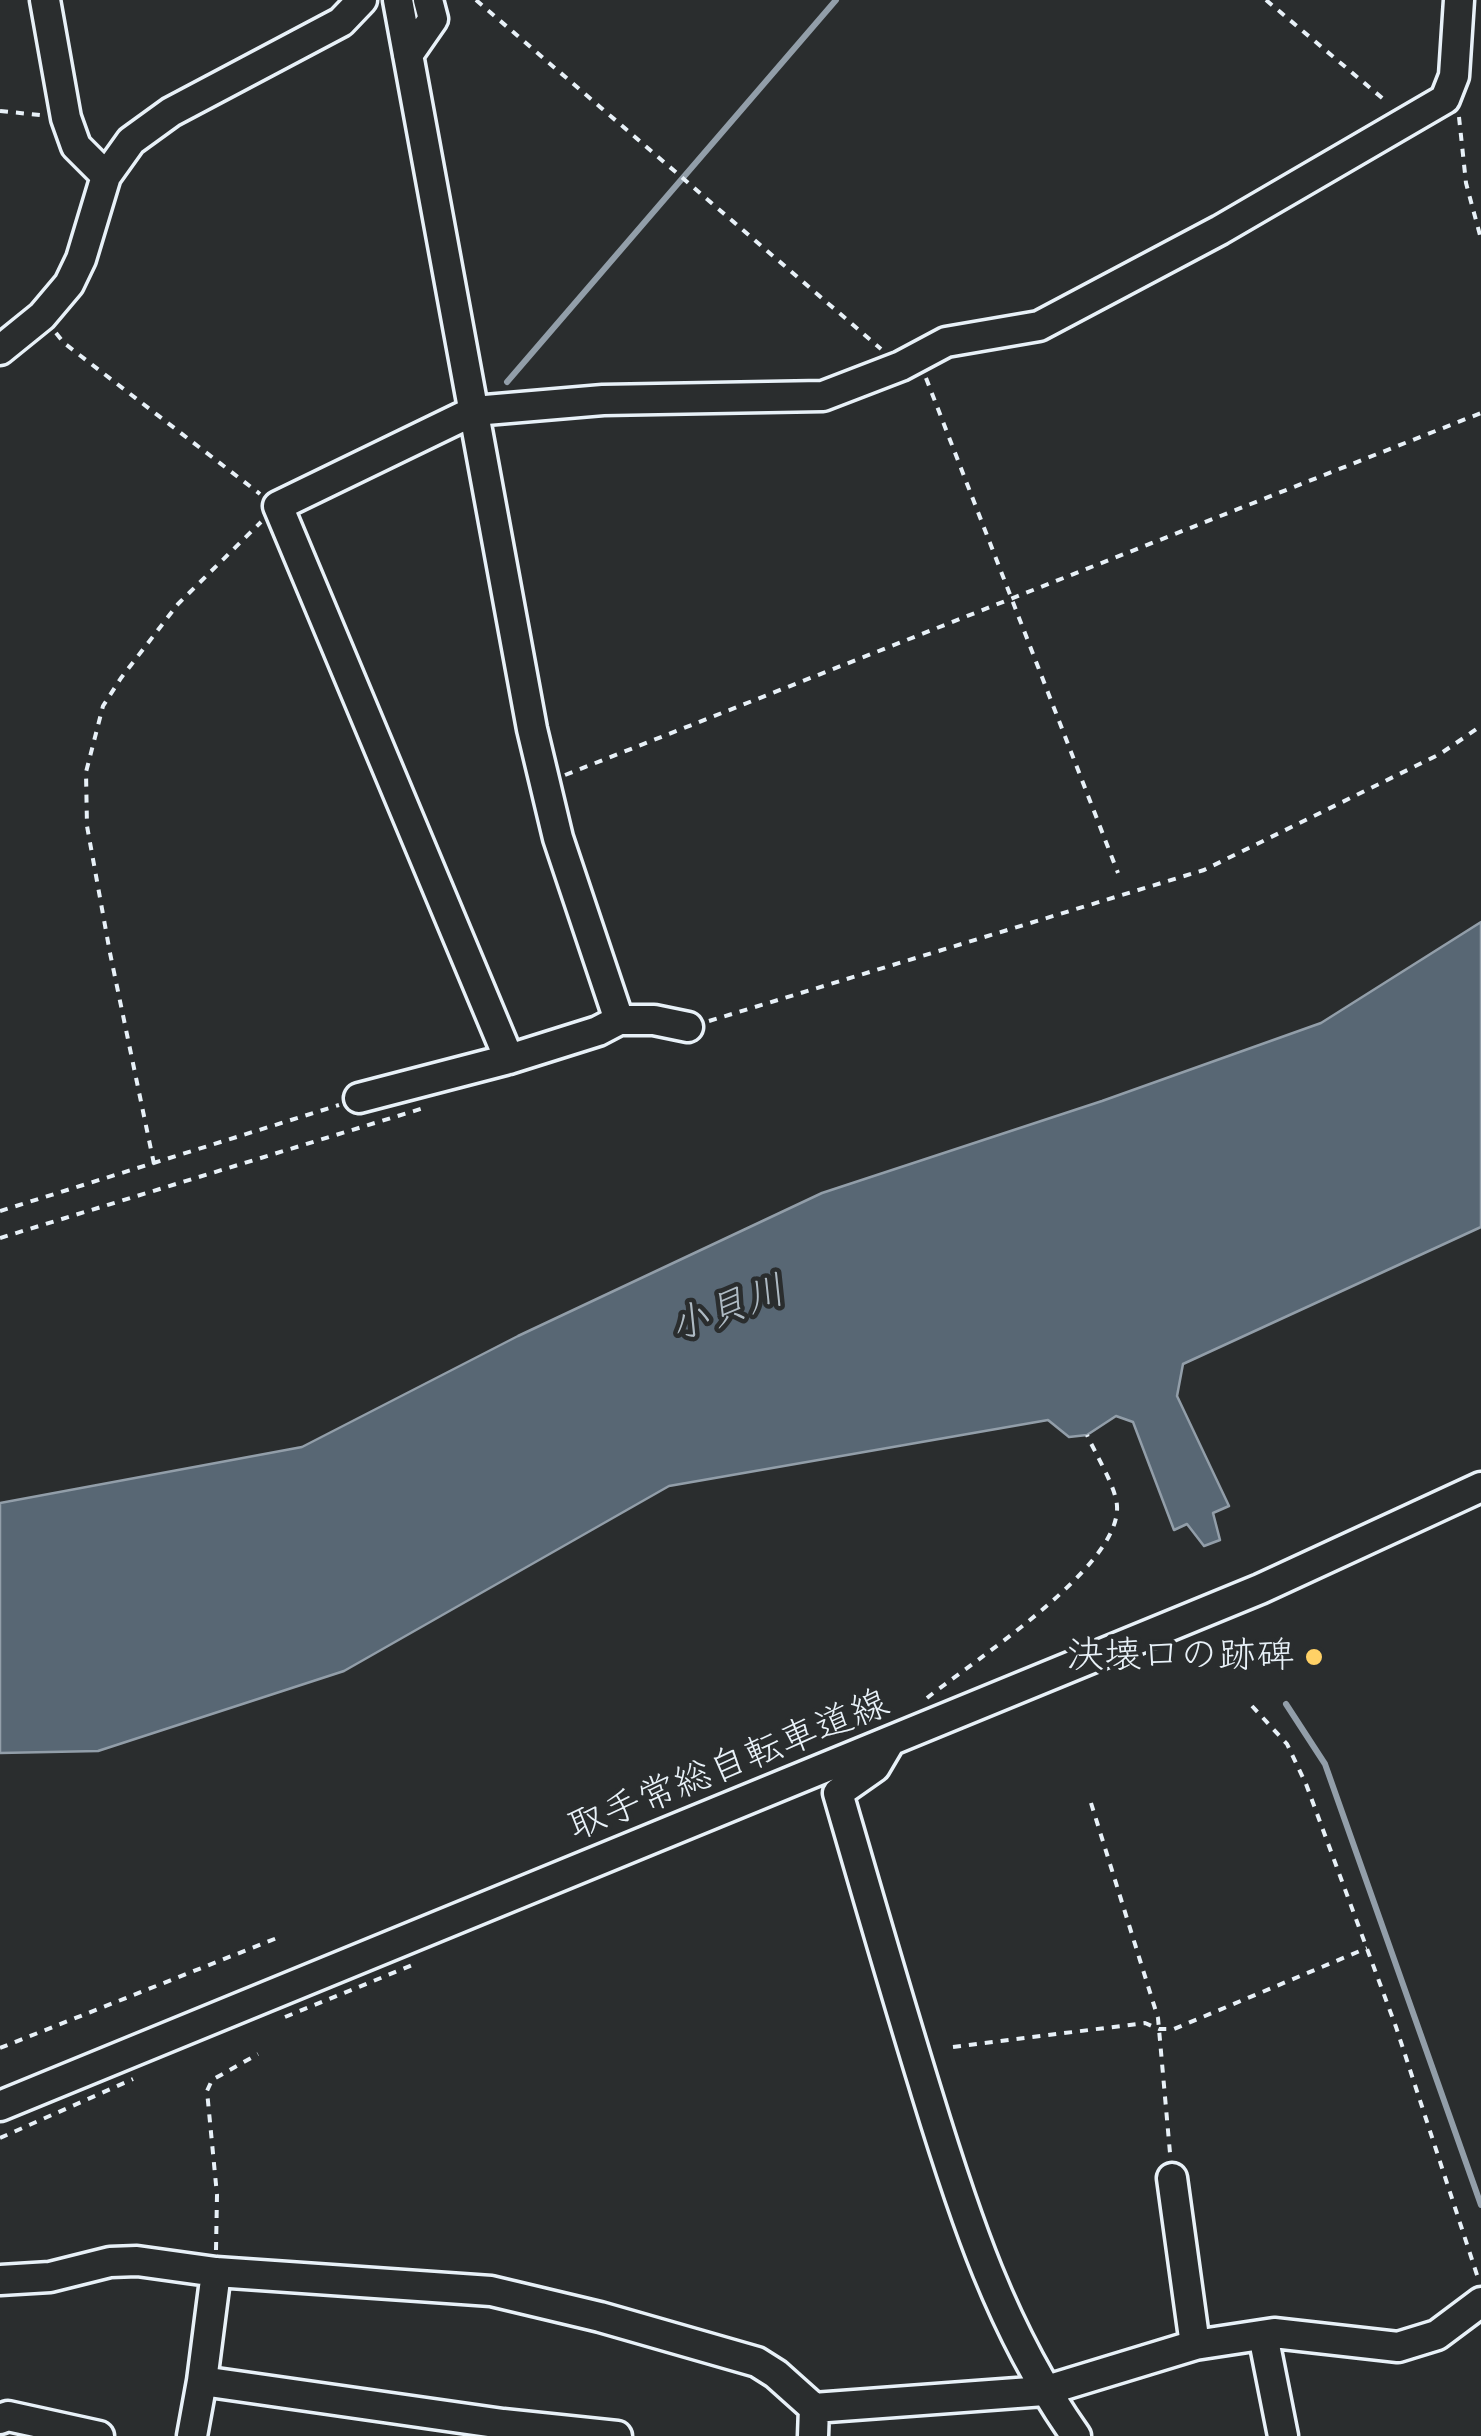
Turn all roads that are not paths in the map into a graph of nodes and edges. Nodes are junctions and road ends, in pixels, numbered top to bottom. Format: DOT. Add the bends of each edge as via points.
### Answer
graph roads {
  1 [pos="45,0"];
  2 [pos="362,0"];
  3 [pos="398,0"];
  4 [pos="428,0"];
  5 [pos="1459,0"];
  6 [pos="408,54"];
  7 [pos="106,176"];
  8 [pos="0,350"];
  9 [pos="474,411"];
  10 [pos="619,1020"];
  11 [pos="688,1027"];
  12 [pos="509,1060"];
  13 [pos="359,1098"];
  14 [pos="1481,1487"];
  15 [pos="889,1744"];
  16 [pos="0,2106"];
  17 [pos="1172,2178"];
  18 [pos="216,2272"];
  19 [pos="0,2280"];
  20 [pos="1481,2302"];
  21 [pos="1263,2335"];
  22 [pos="1195,2345"];
  23 [pos="202,2381"];
  24 [pos="1044,2391"];
  25 [pos="0,2418"];
  26 [pos="814,2422"];
  27 [pos="1069,2431"];
  28 [pos="99,2436"];
  29 [pos="192,2436"];
  30 [pos="617,2436"];
  31 [pos="1282,2436"];
  1 -- 7 [label="street" via="66,118 76,146"];
  2 -- 7 [label="street" via="341,22 172,112 131,141"];
  3 -- 6 [label="street"];
  4 -- 6 [label="street" via="433,20"];
  5 -- 9 [label="street" via="1454,76 1445,98 1039,326 946,342 823,396 603,400"];
  6 -- 9 [label="street"];
  7 -- 8 [label="street" via="69,284"];
  9 -- 10 [label="street" via="558,838"];
  9 -- 12 [label="street" via="278,506"];
  10 -- 11 [label="street"];
  10 -- 12 [label="street"];
  12 -- 13 [label="street"];
  14 -- 15 [label="street, 取手常総自転車道線" via="1260,1589"];
  15 -- 16 [label="street, 取手常総自転車道線"];
  15 -- 24 [label="street" via="875,1767 838,1793 964,2215"];
  17 -- 22 [label="street"];
  18 -- 19 [label="street" via="137,2260"];
  18 -- 23 [label="street"];
  18 -- 26 [label="street" via="456,2288 600,2317 757,2362 776,2374"];
  20 -- 21 [label="street" via="1436,2335 1398,2347"];
  21 -- 22 [label="street"];
  21 -- 31 [label="street"];
  22 -- 24 [label="street"];
  23 -- 29 [label="street"];
  23 -- 30 [label="street"];
  24 -- 26 [label="street"];
  24 -- 27 [label="street"];
  25 -- 28 [label="street"];
}
